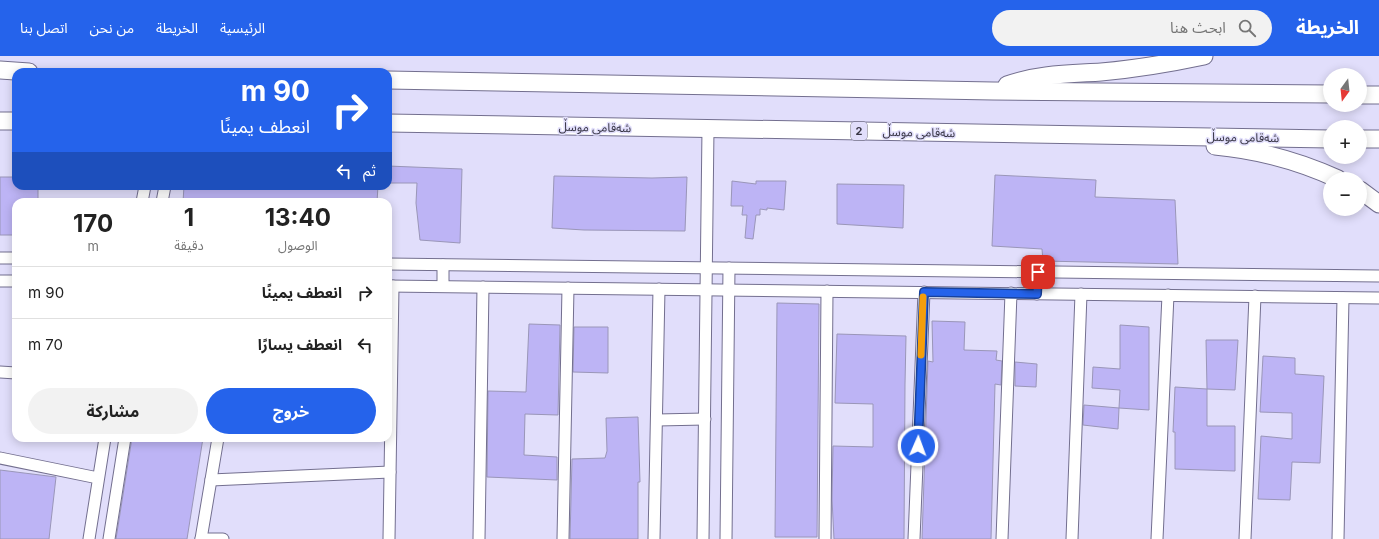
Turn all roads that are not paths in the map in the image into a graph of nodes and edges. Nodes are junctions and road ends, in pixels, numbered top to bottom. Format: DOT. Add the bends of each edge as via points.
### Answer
graph roads {
  1 [pos="1130,56"];
  2 [pos="1204,56"];
  3 [pos="0,70"];
  4 [pos="12,71"];
  5 [pos="1055,74"];
  6 [pos="392,80"];
  7 [pos="993,91"];
  8 [pos="1323,94"];
  9 [pos="1367,95"];
  10 [pos="1379,95"];
  11 [pos="0,121"];
  12 [pos="12,121"];
  13 [pos="392,123"];
  14 [pos="708,129"];
  15 [pos="1077,135"];
  16 [pos="1323,139"];
  17 [pos="1367,139"];
  18 [pos="1379,139"];
  19 [pos="1323,172"];
  20 [pos="1367,195"];
  21 [pos="1379,204"];
  22 [pos="0,258"];
  23 [pos="12,258"];
  24 [pos="392,264"];
  25 [pos="443,265"];
  26 [pos="706,268"];
  27 [pos="729,268"];
  28 [pos="1038,272"];
  29 [pos="1379,276"];
  30 [pos="0,281"];
  31 [pos="12,281"];
  32 [pos="392,286"];
  33 [pos="443,286"];
  34 [pos="483,287"];
  35 [pos="568,288"];
  36 [pos="660,289"];
  37 [pos="706,290"];
  38 [pos="729,290"];
  39 [pos="827,291"];
  40 [pos="924,292"];
  41 [pos="1011,293"];
  42 [pos="1037,294"];
  43 [pos="1081,294"];
  44 [pos="1168,295"];
  45 [pos="1255,296"];
  46 [pos="1343,298"];
  47 [pos="1379,298"];
  48 [pos="0,372"];
  49 [pos="12,373"];
  50 [pos="705,419"];
  51 [pos="657,420"];
  52 [pos="104,442"];
  53 [pos="124,442"];
  54 [pos="217,442"];
  55 [pos="390,442"];
  56 [pos="0,458"];
  57 [pos="390,472"];
  58 [pos="98,478"];
  59 [pos="211,480"];
  60 [pos="89,539"];
  61 [pos="109,539"];
  62 [pos="201,539"];
  63 [pos="223,539"];
  64 [pos="389,539"];
  65 [pos="479,539"];
  66 [pos="563,539"];
  67 [pos="654,539"];
  68 [pos="703,539"];
  69 [pos="726,539"];
  70 [pos="825,539"];
  71 [pos="914,539"];
  72 [pos="1002,539"];
  73 [pos="1072,539"];
  74 [pos="1157,539"];
  75 [pos="1245,539"];
  76 [pos="1338,539"];
  1 -- 5 [label="highway"];
  2 -- 5 [label="highway" via="1118,70"];
  3 -- 4 [label="highway"];
  5 -- 7 [label="highway" via="1027,79"];
  6 -- 7 [label="highway"];
  7 -- 8 [label="highway"];
  9 -- 10 [label="highway"];
  11 -- 12 [label="highway"];
  13 -- 14 [label="highway, شەقامی موسڵ / 2"];
  14 -- 15 [label="highway, شەقامی موسڵ / 2"];
  14 -- 26 [label="street"];
  15 -- 16 [label="highway, شەقامی موسڵ / 2"];
  15 -- 19 [label="highway" via="1218,146 1291,161"];
  17 -- 18 [label="highway"];
  20 -- 21 [label="highway"];
  22 -- 23 [label="street"];
  24 -- 25 [label="street"];
  25 -- 26 [label="street"];
  25 -- 33 [label="street"];
  26 -- 27 [label="street"];
  26 -- 37 [label="street"];
  27 -- 28 [label="street"];
  27 -- 38 [label="street"];
  28 -- 29 [label="street"];
  28 -- 42 [label="street"];
  30 -- 31 [label="street"];
  32 -- 33 [label="street"];
  33 -- 34 [label="street"];
  34 -- 35 [label="street"];
  34 -- 65 [label="street"];
  35 -- 36 [label="street"];
  35 -- 66 [label="street"];
  36 -- 37 [label="street"];
  36 -- 51 [label="street"];
  37 -- 38 [label="street"];
  37 -- 50 [label="street"];
  38 -- 39 [label="street"];
  38 -- 69 [label="street"];
  39 -- 40 [label="street"];
  39 -- 70 [label="street"];
  40 -- 41 [label="street"];
  40 -- 71 [label="street"];
  41 -- 42 [label="street"];
  41 -- 72 [label="street"];
  42 -- 43 [label="street"];
  43 -- 44 [label="street"];
  43 -- 73 [label="street"];
  44 -- 45 [label="street"];
  44 -- 74 [label="street"];
  45 -- 46 [label="street"];
  45 -- 75 [label="street"];
  46 -- 47 [label="street"];
  46 -- 76 [label="street"];
  48 -- 49 [label="street"];
  50 -- 51 [label="street"];
  50 -- 68 [label="street"];
  51 -- 67 [label="street"];
  52 -- 58 [label="street"];
  53 -- 61 [label="street"];
  54 -- 59 [label="street"];
  55 -- 57 [label="street"];
  56 -- 58 [label="street"];
  57 -- 59 [label="street"];
  57 -- 64 [label="street"];
  58 -- 60 [label="street"];
  59 -- 62 [label="street"];
  62 -- 63 [label="street"];
}
